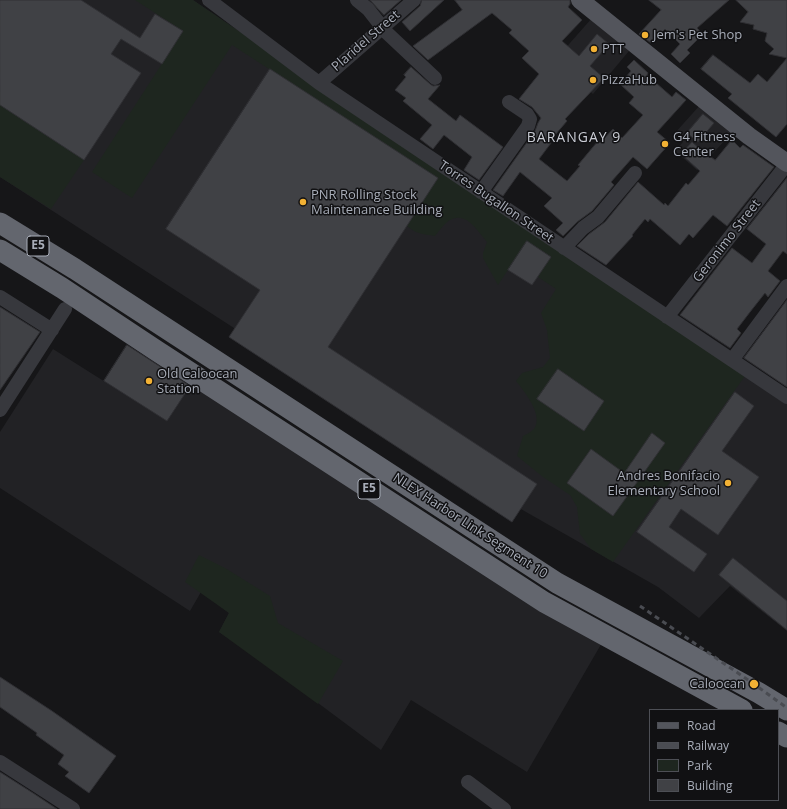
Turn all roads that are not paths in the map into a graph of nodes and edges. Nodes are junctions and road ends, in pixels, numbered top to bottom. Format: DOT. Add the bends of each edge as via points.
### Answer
graph roads {
  1 [pos="209,0"];
  2 [pos="357,0"];
  3 [pos="414,0"];
  4 [pos="580,0"];
  5 [pos="383,28"];
  6 [pos="435,78"];
  7 [pos="319,83"];
  8 [pos="509,102"];
  9 [pos="787,164"];
  10 [pos="635,173"];
  11 [pos="481,192"];
  12 [pos="0,217"];
  13 [pos="0,224"];
  14 [pos="564,248"];
  15 [pos="0,250"];
  16 [pos="0,256"];
  17 [pos="75,269"];
  18 [pos="787,286"];
  19 [pos="62,288"];
  20 [pos="0,297"];
  21 [pos="65,309"];
  22 [pos="667,317"];
  23 [pos="52,330"];
  24 [pos="732,360"];
  25 [pos="787,397"];
  26 [pos="0,410"];
  27 [pos="740,709"];
  28 [pos="787,710"];
  29 [pos="0,762"];
  30 [pos="468,782"];
  31 [pos="73,809"];
  32 [pos="504,809"];
  1 -- 7 [label="street, Torres Bugallon Street"];
  2 -- 5 [label="street"];
  3 -- 5 [label="street, Plaridel Street"];
  4 -- 9 [label="main road"];
  5 -- 6 [label="street"];
  5 -- 7 [label="street, Plaridel Street"];
  7 -- 11 [label="street, Torres Bugallon Street"];
  8 -- 11 [label="street" via="527,114 530,119 528,126"];
  9 -- 22 [label="street, Geronimo Street"];
  10 -- 14 [label="street" via="598,217"];
  11 -- 14 [label="street, Torres Bugallon Street"];
  12 -- 17 [label="highway"];
  13 -- 17 [label="highway, NLEX Harbor Link Segment 10 / E5"];
  14 -- 22 [label="street, Torres Bugallon Street"];
  15 -- 19 [label="highway, NLEX Harbor Link Segment 10 / E5"];
  16 -- 19 [label="highway"];
  17 -- 28 [label="highway, NLEX Harbor Link Segment 10 / E5" via="557,583"];
  18 -- 24 [label="street"];
  19 -- 27 [label="highway, NLEX Harbor Link Segment 10 / E5" via="544,602"];
  20 -- 23 [label="street"];
  21 -- 23 [label="street"];
  22 -- 24 [label="street, Torres Bugallon Street"];
  23 -- 26 [label="street"];
  24 -- 25 [label="street, Torres Bugallon Street"];
  29 -- 31 [label="street"];
  30 -- 32 [label="street"];
}
